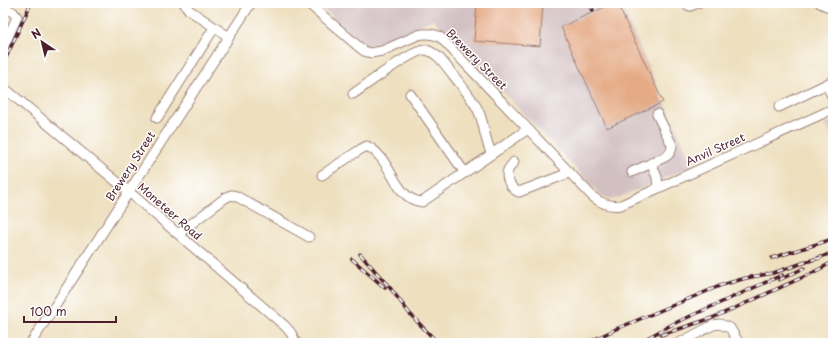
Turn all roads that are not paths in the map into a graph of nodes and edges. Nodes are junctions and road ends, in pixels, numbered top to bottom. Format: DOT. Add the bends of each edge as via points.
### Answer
graph roads {
  1 [pos="184,3"];
  2 [pos="251,3"];
  3 [pos="308,3"];
  4 [pos="684,3"];
  5 [pos="698,3"];
  6 [pos="820,3"];
  7 [pos="3,8"];
  8 [pos="833,9"];
  9 [pos="214,28"];
  10 [pos="229,37"];
  11 [pos="3,48"];
  12 [pos="830,83"];
  13 [pos="3,87"];
  14 [pos="353,94"];
  15 [pos="410,94"];
  16 [pos="833,98"];
  17 [pos="779,107"];
  18 [pos="833,109"];
  19 [pos="657,114"];
  20 [pos="157,118"];
  21 [pos="528,129"];
  22 [pos="492,154"];
  23 [pos="514,162"];
  24 [pos="648,164"];
  25 [pos="632,172"];
  26 [pos="465,173"];
  27 [pos="569,173"];
  28 [pos="322,175"];
  29 [pos="658,186"];
  30 [pos="128,191"];
  31 [pos="607,205"];
  32 [pos="178,234"];
  33 [pos="309,237"];
  34 [pos="31,343"];
  35 [pos="296,343"];
  36 [pos="678,343"];
  37 [pos="739,343"];
  1 -- 9 [label="street" via="188,10"];
  2 -- 10 [label="street, Brewery Street"];
  3 -- 21 [label="street, Brewery Street" via="359,47 371,53 423,34 440,37"];
  4 -- 5 [label="street" via="690,6"];
  6 -- 8 [label="street"];
  7 -- 11 [label="street" via="14,12 17,17"];
  9 -- 10 [label="street"];
  9 -- 20 [label="street"];
  10 -- 30 [label="street, Brewery Street"];
  12 -- 16 [label="street"];
  12 -- 17 [label="street"];
  13 -- 30 [label="street, Moneteer Road"];
  14 -- 22 [label="street" via="418,51 426,50 446,66 478,110"];
  15 -- 26 [label="street"];
  18 -- 29 [label="street, Anvil Street"];
  19 -- 24 [label="street" via="672,150 670,154"];
  21 -- 22 [label="street"];
  21 -- 27 [label="street, Brewery Street"];
  22 -- 26 [label="street"];
  23 -- 27 [label="street" via="507,174 512,187 519,192"];
  24 -- 25 [label="street"];
  24 -- 29 [label="street" via="657,177"];
  26 -- 28 [label="street" via="422,202 408,198 388,167 367,146"];
  27 -- 31 [label="street, Brewery Street" via="592,197"];
  29 -- 31 [label="street, Anvil Street" via="621,204"];
  30 -- 32 [label="street, Moneteer Road"];
  30 -- 34 [label="street, Brewery Street"];
  32 -- 33 [label="street" via="231,195"];
  32 -- 35 [label="street, Moneteer Road" via="285,326"];
  36 -- 37 [label="street" via="720,324 730,328"];
}
